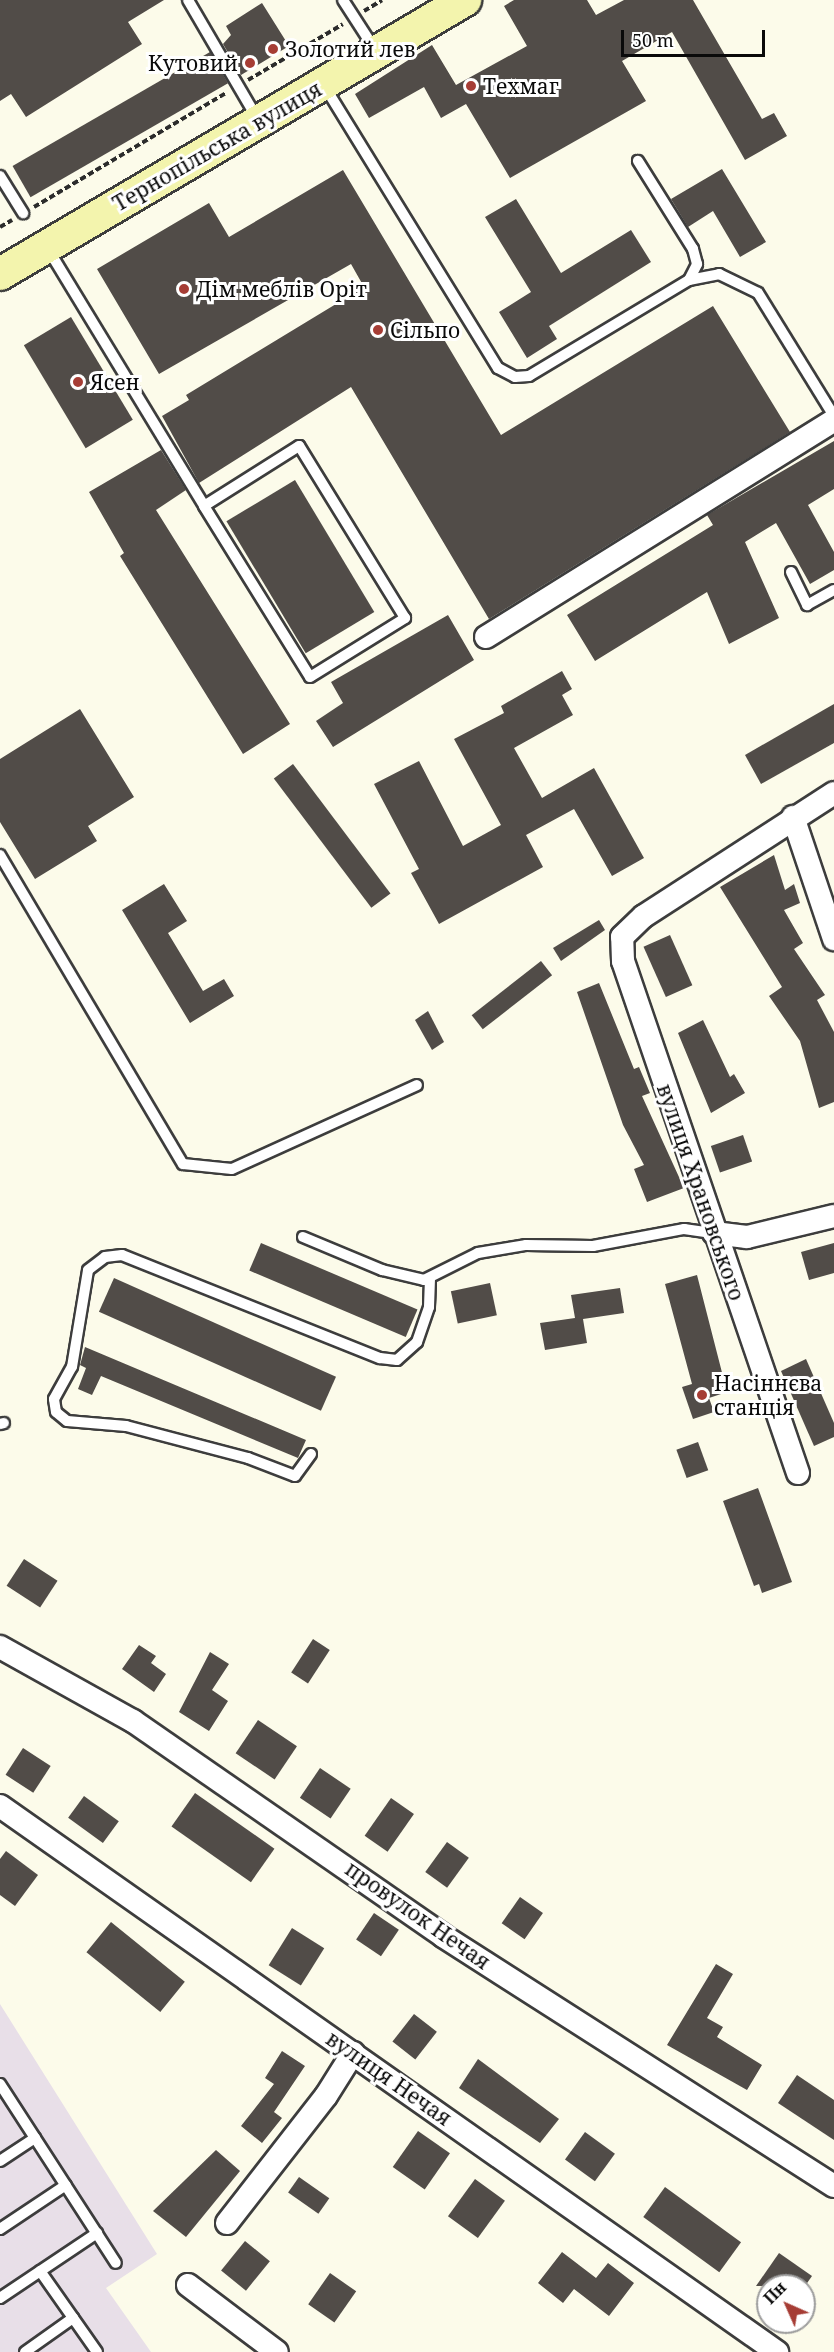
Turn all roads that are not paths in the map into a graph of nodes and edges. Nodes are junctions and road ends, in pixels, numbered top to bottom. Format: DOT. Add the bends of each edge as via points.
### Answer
graph roads {
  1 [pos="188,0"];
  2 [pos="343,0"];
  3 [pos="465,0"];
  4 [pos="376,51"];
  5 [pos="323,84"];
  6 [pos="260,123"];
  7 [pos="638,161"];
  8 [pos="0,176"];
  9 [pos="23,213"];
  10 [pos="47,246"];
  11 [pos="0,274"];
  12 [pos="689,280"];
  13 [pos="834,416"];
  14 [pos="834,420"];
  15 [pos="204,506"];
  16 [pos="791,572"];
  17 [pos="834,590"];
  18 [pos="486,637"];
  19 [pos="834,793"];
  20 [pos="793,817"];
  21 [pos="0,855"];
  22 [pos="834,939"];
  23 [pos="417,1084"];
  24 [pos="834,1216"];
  25 [pos="714,1233"];
  26 [pos="303,1237"];
  27 [pos="430,1280"];
  28 [pos="311,1454"];
  29 [pos="798,1473"];
  30 [pos="0,1647"];
  31 [pos="0,1806"];
  32 [pos="353,2053"];
  33 [pos="1,2089"];
  34 [pos="36,2138"];
  35 [pos="0,2161"];
  36 [pos="66,2185"];
  37 [pos="834,2187"];
  38 [pos="227,2223"];
  39 [pos="0,2229"];
  40 [pos="97,2233"];
  41 [pos="116,2263"];
  42 [pos="40,2271"];
  43 [pos="188,2285"];
  44 [pos="0,2298"];
  45 [pos="73,2318"];
  46 [pos="25,2352"];
  47 [pos="97,2352"];
  48 [pos="277,2352"];
  49 [pos="777,2352"];
  1 -- 6 [label="lane"];
  2 -- 4 [label="lane"];
  3 -- 4 [label="main road, Тернопільська вулиця"];
  4 -- 5 [label="main road, Тернопільська вулиця"];
  5 -- 6 [label="main road, Тернопільська вулиця"];
  5 -- 12 [label="lane" via="498,368 515,377 530,376"];
  6 -- 10 [label="main road, Тернопільська вулиця"];
  7 -- 12 [label="lane" via="693,249 697,264"];
  8 -- 9 [label="lane"];
  10 -- 11 [label="main road, Тернопільська вулиця"];
  10 -- 15 [label="lane"];
  12 -- 13 [label="lane" via="719,274 758,292"];
  14 -- 18 [label="street"];
  15 -- 15 [label="lane" via="299,446 405,618 310,677"];
  16 -- 17 [label="lane" via="807,605"];
  19 -- 20 [label="street, вулиця Храновського"];
  20 -- 22 [label="street"];
  20 -- 25 [label="street, вулиця Храновського" via="644,916 622,937 623,961"];
  21 -- 23 [label="lane" via="183,1164 232,1169"];
  24 -- 25 [label="street" via="747,1237"];
  25 -- 27 [label="lane" via="684,1229 593,1246 526,1245 478,1253"];
  25 -- 29 [label="street, вулиця Храновського"];
  26 -- 27 [label="lane" via="382,1270"];
  27 -- 28 [label="lane" via="429,1307 417,1342 397,1360 380,1358 122,1255 105,1257 88,1270 72,1367 54,1399 56,1412 67,1421 126,1426 248,1458 295,1476"];
  30 -- 37 [label="street, провулок Нечая" via="133,1721 443,1936"];
  31 -- 32 [label="street, вулиця Нечая"];
  32 -- 38 [label="street" via="327,2096"];
  32 -- 49 [label="street, вулиця Нечая"];
  33 -- 34 [label="lane"];
  34 -- 35 [label="lane"];
  34 -- 36 [label="lane"];
  36 -- 39 [label="lane"];
  36 -- 40 [label="lane"];
  40 -- 41 [label="lane"];
  40 -- 42 [label="lane"];
  42 -- 44 [label="lane"];
  42 -- 45 [label="lane"];
  43 -- 48 [label="street"];
  45 -- 46 [label="lane"];
  45 -- 47 [label="lane"];
}
